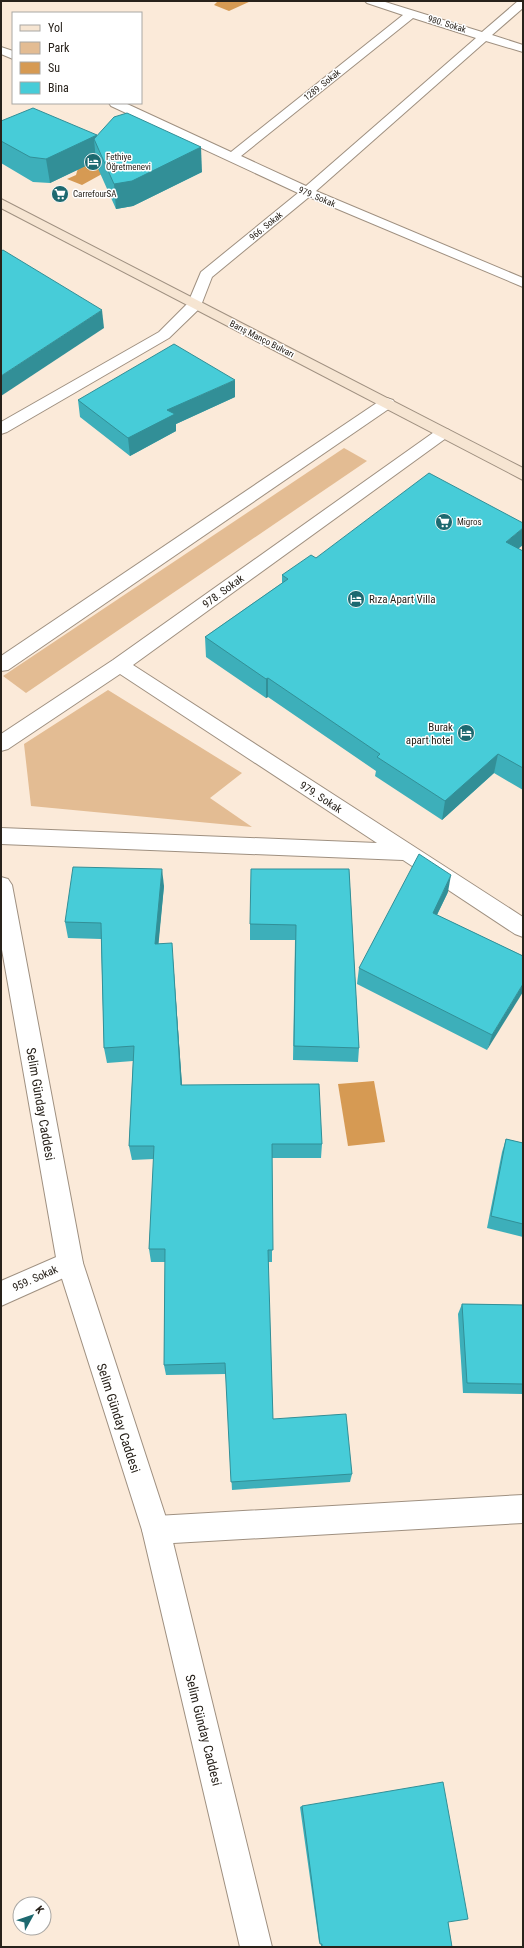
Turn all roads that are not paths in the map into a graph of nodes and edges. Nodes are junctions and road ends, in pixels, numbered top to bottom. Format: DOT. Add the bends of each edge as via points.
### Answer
graph roads {
  1 [pos="371,1"];
  2 [pos="523,2"];
  3 [pos="412,13"];
  4 [pos="484,36"];
  5 [pos="523,49"];
  6 [pos="1,50"];
  7 [pos="12,55"];
  8 [pos="117,104"];
  9 [pos="232,157"];
  10 [pos="307,192"];
  11 [pos="1,203"];
  12 [pos="523,283"];
  13 [pos="195,305"];
  14 [pos="387,403"];
  15 [pos="1,429"];
  16 [pos="443,433"];
  17 [pos="523,475"];
  18 [pos="1,665"];
  19 [pos="120,665"];
  20 [pos="1,744"];
  21 [pos="1,836"];
  22 [pos="406,852"];
  23 [pos="1,884"];
  24 [pos="523,928"];
  25 [pos="70,1263"];
  26 [pos="1,1294"];
  27 [pos="523,1509"];
  28 [pos="156,1530"];
  29 [pos="256,1947"];
  1 -- 3 [label="street, 980. Sokak"];
  2 -- 4 [label="street, 966. Sokak"];
  3 -- 4 [label="street, 980. Sokak"];
  3 -- 9 [label="street, 1289. Sokak"];
  4 -- 5 [label="street, 980. Sokak"];
  4 -- 10 [label="street, 966. Sokak"];
  6 -- 7 [label="street"];
  8 -- 9 [label="street, 979. Sokak"];
  9 -- 10 [label="street, 979. Sokak"];
  10 -- 12 [label="street, 979. Sokak"];
  10 -- 13 [label="street, 966. Sokak" via="206,275"];
  11 -- 13 [label="main road, Barış Manço Bulvarı"];
  13 -- 14 [label="main road, Barış Manço Bulvarı"];
  13 -- 15 [label="street, 966. Sokak" via="164,335"];
  14 -- 16 [label="main road, Barış Manço Bulvarı"];
  14 -- 18 [label="street"];
  16 -- 17 [label="main road, Barış Manço Bulvarı"];
  16 -- 19 [label="street, 978. Sokak"];
  19 -- 20 [label="street, 978. Sokak"];
  19 -- 22 [label="street, 979. Sokak"];
  21 -- 22 [label="street"];
  22 -- 24 [label="street, 979. Sokak"];
  23 -- 25 [label="street, Selim Günday Caddesi"];
  25 -- 26 [label="street, 959. Sokak"];
  25 -- 28 [label="street, Selim Günday Caddesi"];
  27 -- 28 [label="street"];
  28 -- 29 [label="street, Selim Günday Caddesi"];
}
